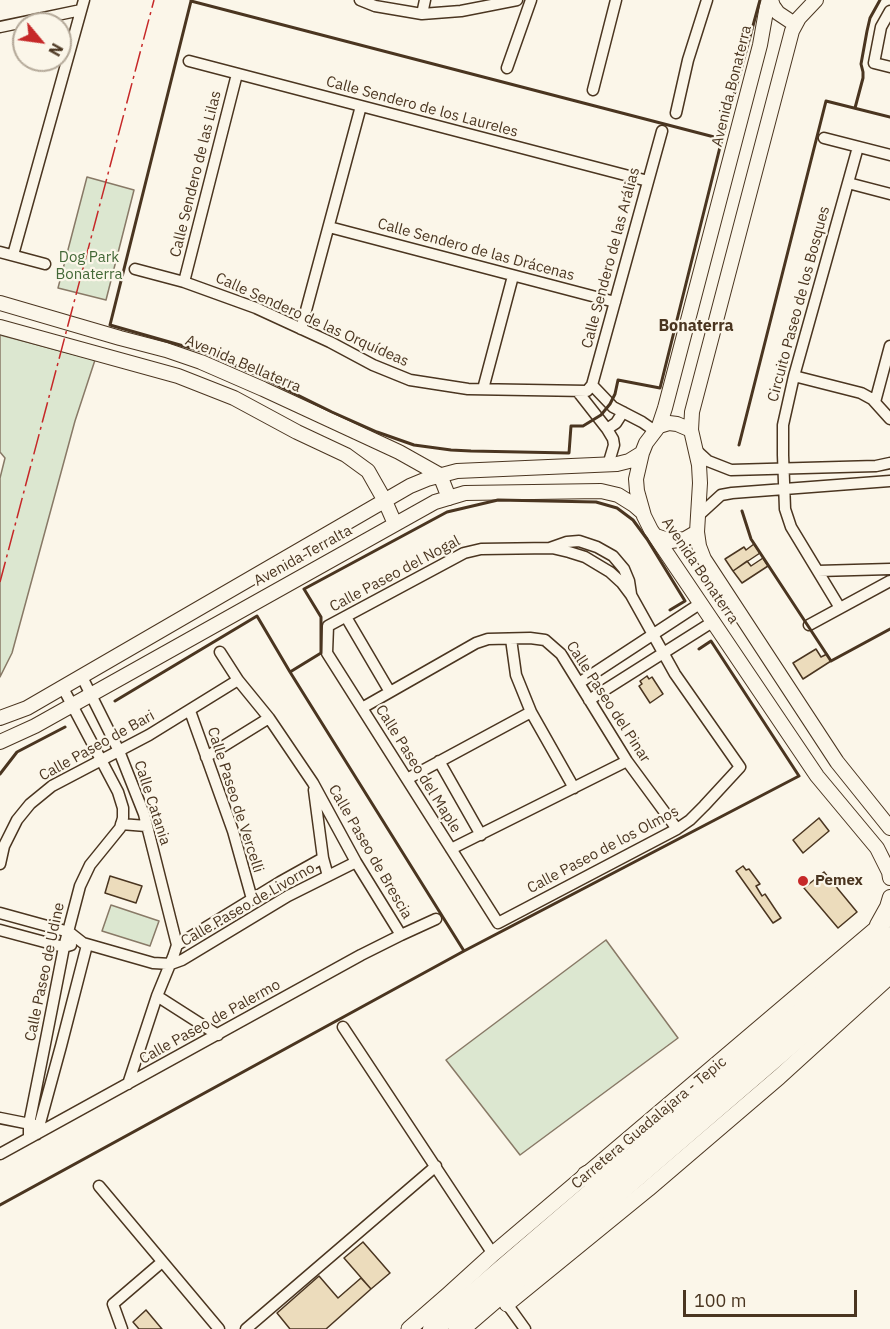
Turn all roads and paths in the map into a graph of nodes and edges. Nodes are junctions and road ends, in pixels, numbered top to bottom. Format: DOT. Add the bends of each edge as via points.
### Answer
graph roads {
  1 [pos="360,0"];
  2 [pos="425,0"];
  3 [pos="526,0"];
  4 [pos="616,0"];
  5 [pos="707,0"];
  6 [pos="770,0"];
  7 [pos="816,0"];
  8 [pos="82,5"];
  9 [pos="890,10"];
  10 [pos="422,14"];
  11 [pos="796,23"];
  12 [pos="0,27"];
  13 [pos="189,61"];
  14 [pos="890,67"];
  15 [pos="507,68"];
  16 [pos="237,74"];
  17 [pos="593,90"];
  18 [pos="759,104"];
  19 [pos="361,106"];
  20 [pos="676,113"];
  21 [pos="662,131"];
  22 [pos="824,138"];
  23 [pos="858,147"];
  24 [pos="890,155"];
  25 [pos="648,181"];
  26 [pos="848,183"];
  27 [pos="890,195"];
  28 [pos="329,227"];
  29 [pos="0,252"];
  30 [pos="706,253"];
  31 [pos="13,255"];
  32 [pos="732,258"];
  33 [pos="45,264"];
  34 [pos="135,269"];
  35 [pos="513,276"];
  36 [pos="184,282"];
  37 [pos="615,302"];
  38 [pos="0,303"];
  39 [pos="0,327"];
  40 [pos="301,329"];
  41 [pos="890,346"];
  42 [pos="794,376"];
  43 [pos="483,389"];
  44 [pos="586,389"];
  45 [pos="875,402"];
  46 [pos="623,412"];
  47 [pos="890,419"];
  48 [pos="607,429"];
  49 [pos="657,429"];
  50 [pos="692,430"];
  51 [pos="696,450"];
  52 [pos="642,453"];
  53 [pos="890,464"];
  54 [pos="608,465"];
  55 [pos="783,468"];
  56 [pos="440,476"];
  57 [pos="890,481"];
  58 [pos="784,488"];
  59 [pos="449,498"];
  60 [pos="385,501"];
  61 [pos="642,512"];
  62 [pos="698,516"];
  63 [pos="395,524"];
  64 [pos="697,532"];
  65 [pos="656,536"];
  66 [pos="890,569"];
  67 [pos="818,571"];
  68 [pos="890,581"];
  69 [pos="701,603"];
  70 [pos="840,608"];
  71 [pos="346,617"];
  72 [pos="714,621"];
  73 [pos="809,625"];
  74 [pos="328,626"];
  75 [pos="653,635"];
  76 [pos="511,639"];
  77 [pos="220,652"];
  78 [pos="663,653"];
  79 [pos="82,677"];
  80 [pos="238,680"];
  81 [pos="579,683"];
  82 [pos="63,688"];
  83 [pos="390,692"];
  84 [pos="90,694"];
  85 [pos="589,700"];
  86 [pos="72,705"];
  87 [pos="362,708"];
  88 [pos="190,711"];
  89 [pos="531,712"];
  90 [pos="0,718"];
  91 [pos="269,718"];
  92 [pos="0,742"];
  93 [pos="119,751"];
  94 [pos="206,757"];
  95 [pos="101,761"];
  96 [pos="439,761"];
  97 [pos="627,761"];
  98 [pos="837,762"];
  99 [pos="740,767"];
  100 [pos="817,776"];
  101 [pos="407,779"];
  102 [pos="313,783"];
  103 [pos="574,788"];
  104 [pos="121,824"];
  105 [pos="146,826"];
  106 [pos="890,828"];
  107 [pos="677,829"];
  108 [pos="481,835"];
  109 [pos="890,837"];
  110 [pos="877,848"];
  111 [pos="451,849"];
  112 [pos="323,858"];
  113 [pos="356,862"];
  114 [pos="0,864"];
  115 [pos="328,876"];
  116 [pos="890,878"];
  117 [pos="890,897"];
  118 [pos="252,900"];
  119 [pos="0,913"];
  120 [pos="890,917"];
  121 [pos="436,919"];
  122 [pos="498,923"];
  123 [pos="0,930"];
  124 [pos="69,932"];
  125 [pos="401,935"];
  126 [pos="869,935"];
  127 [pos="890,937"];
  128 [pos="85,944"];
  129 [pos="177,945"];
  130 [pos="64,946"];
  131 [pos="890,958"];
  132 [pos="171,964"];
  133 [pos="890,976"];
  134 [pos="157,996"];
  135 [pos="343,1027"];
  136 [pos="218,1035"];
  137 [pos="128,1084"];
  138 [pos="688,1110"];
  139 [pos="0,1118"];
  140 [pos="37,1130"];
  141 [pos="0,1154"];
  142 [pos="436,1166"];
  143 [pos="587,1176"];
  144 [pos="99,1186"];
  145 [pos="493,1254"];
  146 [pos="162,1262"];
  147 [pos="507,1304"];
  148 [pos="122,1329"];
  149 [pos="219,1329"];
  150 [pos="246,1329"];
  151 [pos="409,1329"];
  152 [pos="433,1329"];
  153 [pos="459,1329"];
  154 [pos="478,1329"];
  155 [pos="525,1329"];
  1 -- 10 [label="street"];
  2 -- 10 [label="street"];
  3 -- 10 [label="street"];
  3 -- 15 [label="street"];
  4 -- 17 [label="street"];
  5 -- 20 [label="street"];
  6 -- 11 [label="street" via="778,13"];
  6 -- 18 [label="street, Avenida Bonaterra" via="760,45"];
  7 -- 11 [label="street, Avenida Bonaterra"];
  8 -- 12 [label="street"];
  8 -- 31 [label="street"];
  9 -- 14 [label="street" via="874,63"];
  11 -- 18 [label="street, Avenida Bonaterra"];
  13 -- 16 [label="street, Calle Sendero de los Laureles"];
  16 -- 19 [label="street, Calle Sendero de los Laureles"];
  16 -- 36 [label="street, Calle Sendero de las Lilas"];
  18 -- 30 [label="street, Avenida Bonaterra"];
  18 -- 32 [label="street, Avenida Bonaterra"];
  19 -- 25 [label="street, Calle Sendero de los Laureles"];
  19 -- 28 [label="street"];
  21 -- 25 [label="street, Calle Sendero de las Arálias"];
  22 -- 23 [label="street"];
  23 -- 24 [label="street"];
  23 -- 26 [label="street, Circuito Paseo de los Bosques"];
  25 -- 37 [label="street, Calle Sendero de las Arálias"];
  26 -- 27 [label="street"];
  26 -- 42 [label="street, Circuito Paseo de los Bosques"];
  28 -- 35 [label="street, Calle Sendero de las Drácenas"];
  28 -- 40 [label="street"];
  29 -- 31 [label="street"];
  30 -- 32 [label="street"];
  30 -- 49 [label="street, Avenida Bonaterra"];
  31 -- 33 [label="street"];
  32 -- 50 [label="street, Avenida Bonaterra" via="692,412"];
  34 -- 36 [label="street, Calle Sendero de las Orquídeas"];
  35 -- 37 [label="street, Calle Sendero de las Drácenas"];
  35 -- 43 [label="street"];
  36 -- 40 [label="street, Calle Sendero de las Orquídeas"];
  37 -- 44 [label="street, Calle Sendero de las Arálias"];
  38 -- 56 [label="street, Avenida Bellaterra" via="201,362 399,453"];
  39 -- 60 [label="street" via="178,376 234,398 346,455 368,471"];
  40 -- 43 [label="street, Calle Sendero de las Orquídeas" via="410,380"];
  41 -- 45 [label="street"];
  42 -- 45 [label="street" via="861,393"];
  42 -- 55 [label="street, Circuito Paseo de los Bosques" via="783,425"];
  43 -- 44 [label="street, Calle Sendero de las Orquídeas"];
  44 -- 46 [label="street"];
  44 -- 48 [label="street"];
  45 -- 47 [label="street"];
  46 -- 48 [label="street"];
  46 -- 49 [label="street"];
  48 -- 54 [label="street" via="614,445"];
  49 -- 50 [label="street" via="669,423"];
  49 -- 52 [label="street, Avenida Bonaterra"];
  50 -- 51 [label="street, Avenida Bonaterra"];
  51 -- 55 [label="street" via="708,461 731,470"];
  51 -- 62 [label="street, Avenida Bonaterra"];
  52 -- 54 [label="street, Avenida Terralta" via="629,461"];
  52 -- 61 [label="street, Avenida Bonaterra" via="636,479"];
  53 -- 55 [label="street"];
  54 -- 56 [label="street, Avenida Terralta" via="457,471"];
  55 -- 58 [label="street, Circuito Paseo de los Bosques"];
  56 -- 59 [label="street"];
  56 -- 60 [label="street, Avenida Terralta" via="410,486"];
  57 -- 58 [label="street"];
  58 -- 62 [label="street" via="721,495"];
  58 -- 67 [label="street, Circuito Paseo de los Bosques" via="791,527"];
  59 -- 61 [label="street, Avenida Terralta" via="465,493 601,491 618,495"];
  59 -- 63 [label="street, Avenida Terralta"];
  60 -- 63 [label="street"];
  60 -- 79 [label="street, Avenida Terralta"];
  61 -- 65 [label="street, Avenida Bonaterra"];
  62 -- 64 [label="street, Avenida Bonaterra"];
  63 -- 84 [label="street, Avenida Terralta"];
  64 -- 65 [label="street" via="671,541"];
  64 -- 98 [label="street, Avenida Bonaterra" via="704,559"];
  65 -- 69 [label="street, Avenida Bonaterra"];
  66 -- 67 [label="street"];
  67 -- 70 [label="street, Circuito Paseo de los Bosques"];
  68 -- 70 [label="street"];
  69 -- 72 [label="street, Avenida Bonaterra"];
  69 -- 75 [label="street"];
  70 -- 73 [label="street"];
  71 -- 74 [label="street, Calle Paseo del Nogal"];
  71 -- 75 [label="street, Calle Paseo del Nogal" via="473,550 549,548 579,541 613,556 624,569 631,595"];
  71 -- 83 [label="street"];
  72 -- 78 [label="street"];
  72 -- 100 [label="street, Avenida Bonaterra"];
  74 -- 87 [label="street, Calle Paseo del Maple" via="327,653"];
  75 -- 78 [label="street, Calle Paseo del Nogal"];
  75 -- 81 [label="street"];
  76 -- 81 [label="street, Calle Paseo del Pinar" via="545,640 561,654"];
  76 -- 83 [label="street, Calle Paseo del Pinar" via="476,643"];
  76 -- 89 [label="street" via="516,675"];
  77 -- 80 [label="street, Calle Paseo de Brescia"];
  78 -- 85 [label="street"];
  78 -- 99 [label="street, Calle Paseo del Nogal"];
  79 -- 82 [label="street, Avenida Terralta"];
  79 -- 84 [label="street, Calle Catania"];
  80 -- 88 [label="street, Calle Paseo de Bari"];
  80 -- 91 [label="street, Calle Paseo de Brescia"];
  81 -- 85 [label="street, Calle Paseo del Pinar"];
  82 -- 86 [label="street"];
  82 -- 90 [label="street, Avenida Terralta"];
  83 -- 87 [label="street, Calle Paseo del Pinar"];
  84 -- 86 [label="street, Avenida Terralta"];
  84 -- 93 [label="street, Calle Catania"];
  85 -- 97 [label="street, Calle Paseo del Pinar"];
  86 -- 92 [label="street, Avenida Terralta"];
  86 -- 95 [label="street"];
  87 -- 101 [label="street, Calle Paseo del Maple"];
  88 -- 93 [label="street, Calle Paseo de Bari"];
  88 -- 94 [label="street, Calle Paseo de Vercelli"];
  89 -- 96 [label="street"];
  89 -- 103 [label="street"];
  91 -- 94 [label="street"];
  91 -- 102 [label="street, Calle Paseo de Brescia"];
  93 -- 95 [label="street, Calle Paseo de Bari"];
  93 -- 105 [label="street, Calle Catania"];
  94 -- 118 [label="street, Calle Paseo de Vercelli" via="233,831"];
  95 -- 104 [label="street" via="118,792 123,808"];
  95 -- 114 [label="street, Calle Paseo de Bari" via="52,786 30,804 4,846"];
  96 -- 101 [label="street"];
  96 -- 108 [label="street"];
  97 -- 103 [label="street"];
  97 -- 107 [label="street, Calle Paseo del Pinar"];
  98 -- 100 [label="street"];
  98 -- 106 [label="street, Avenida Bonaterra"];
  99 -- 107 [label="street, Calle Paseo de los Olmos"];
  100 -- 110 [label="street, Avenida Bonaterra"];
  101 -- 111 [label="street, Calle Paseo del Maple"];
  102 -- 112 [label="street, Calle Paseo de Brescia"];
  102 -- 113 [label="street, Calle Paseo de Brescia"];
  103 -- 108 [label="street"];
  104 -- 105 [label="street"];
  104 -- 124 [label="street, Calle Paseo de Udine" via="90,865 80,886"];
  105 -- 129 [label="street, Calle Catania"];
  107 -- 122 [label="street, Calle Paseo de los Olmos"];
  108 -- 111 [label="street"];
  109 -- 110 [label="street"];
  110 -- 116 [label="street, Avenida Bonaterra"];
  111 -- 122 [label="street, Calle Paseo del Maple"];
  112 -- 115 [label="street, Calle Paseo de Brescia"];
  112 -- 118 [label="street, Calle Paseo de Livorno"];
  113 -- 115 [label="street, Calle Paseo de Livorno"];
  113 -- 125 [label="street, Calle Paseo de Brescia"];
  115 -- 132 [label="street, Calle Paseo de Livorno"];
  117 -- 126 [label="street" via="881,921"];
  118 -- 129 [label="street, Calle Paseo de Livorno"];
  119 -- 124 [label="street, Calle Paseo de Livorno"];
  120 -- 126 [label="main road, Carretera Guadalajara - Tepic"];
  121 -- 125 [label="street, Calle Paseo de Palermo"];
  123 -- 130 [label="street, Calle Paseo de Livorno"];
  124 -- 128 [label="street, Calle Paseo de Livorno"];
  124 -- 130 [label="street, Calle Paseo de Udine"];
  125 -- 136 [label="street, Calle Paseo de Palermo"];
  126 -- 143 [label="main road, Carretera Guadalajara - Tepic"];
  127 -- 138 [label="highway"];
  128 -- 130 [label="street, Calle Paseo de Livorno"];
  128 -- 132 [label="street, Calle Paseo de Livorno" via="153,963"];
  128 -- 140 [label="street, Calle Paseo de Udine"];
  129 -- 132 [label="street"];
  130 -- 140 [label="street, Calle Paseo de Udine"];
  131 -- 153 [label="highway, Carretera Guadalajara - Tepic"];
  132 -- 134 [label="street"];
  133 -- 147 [label="main road" via="770,1085"];
  134 -- 136 [label="street"];
  134 -- 137 [label="street"];
  135 -- 142 [label="street"];
  136 -- 137 [label="street, Calle Paseo de Palermo"];
  137 -- 140 [label="street, Calle Paseo de Palermo"];
  138 -- 143 [label="highway" via="616,1162"];
  138 -- 152 [label="highway"];
  139 -- 140 [label="street"];
  140 -- 141 [label="street, Calle Paseo de Palermo"];
  142 -- 145 [label="street"];
  142 -- 150 [label="street"];
  143 -- 145 [label="main road, Carretera Guadalajara - Tepic"];
  144 -- 146 [label="street"];
  145 -- 151 [label="main road, Carretera Guadalajara - Tepic"];
  146 -- 148 [label="street" via="113,1304"];
  146 -- 149 [label="street"];
  147 -- 154 [label="highway"];
  147 -- 155 [label="street"];
}
